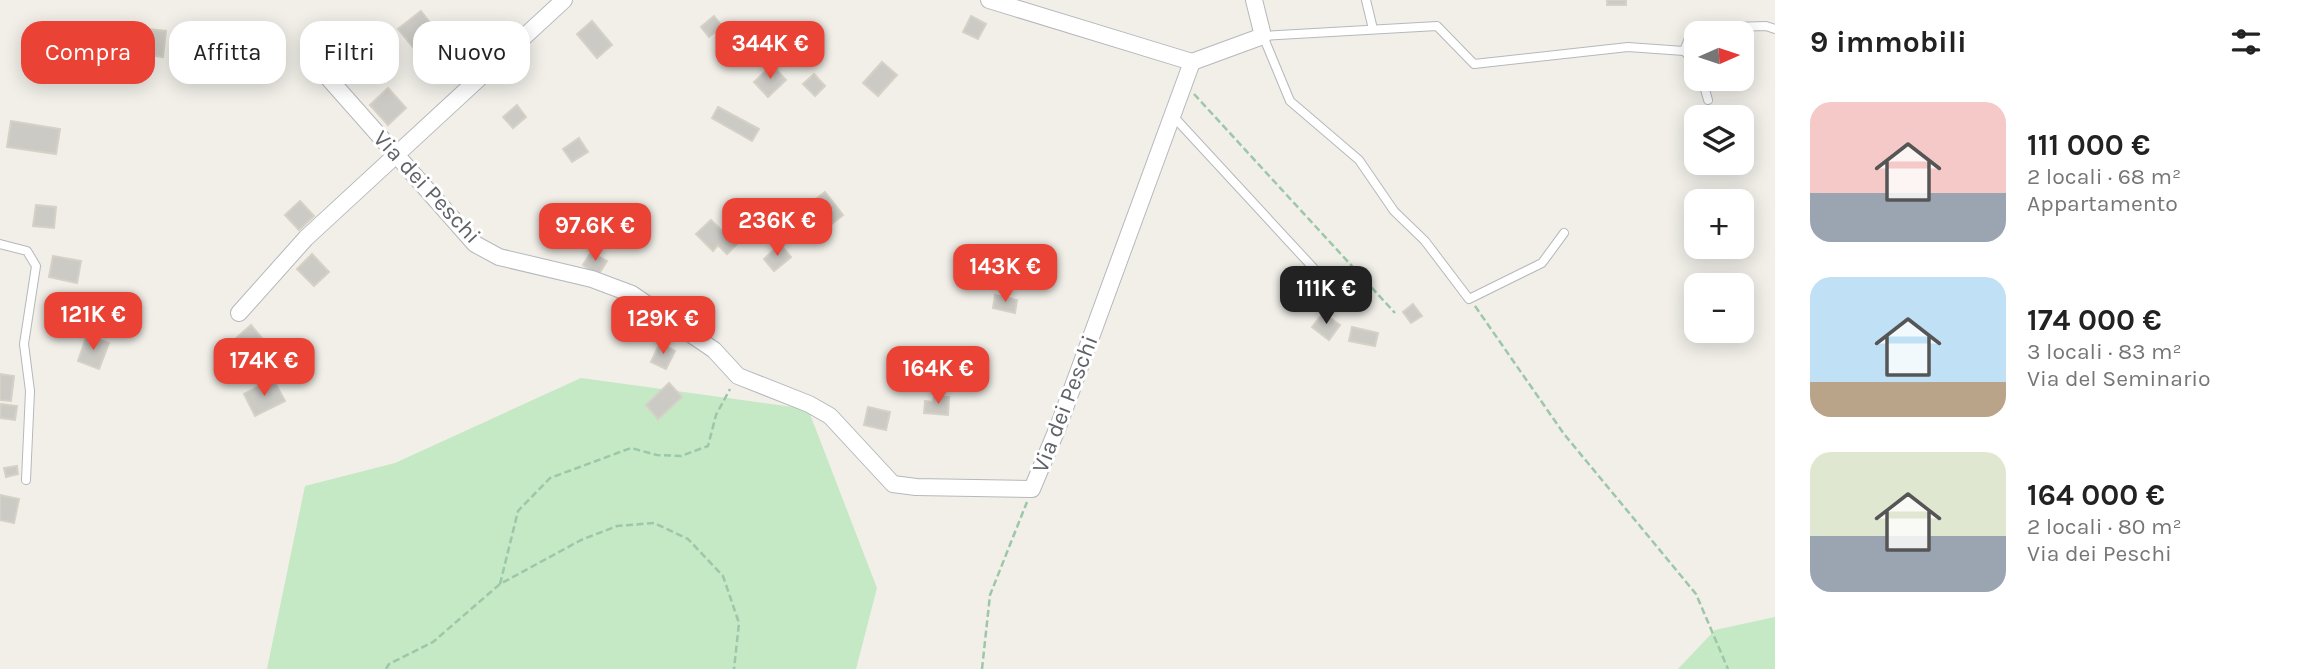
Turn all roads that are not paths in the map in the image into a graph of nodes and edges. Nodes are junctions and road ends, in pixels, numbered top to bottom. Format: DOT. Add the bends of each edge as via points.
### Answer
graph roads {
  1 [pos="564,0"];
  2 [pos="989,0"];
  3 [pos="1254,0"];
  4 [pos="1366,0"];
  5 [pos="1754,26"];
  6 [pos="1373,29"];
  7 [pos="1775,29"];
  8 [pos="1263,36"];
  9 [pos="1684,51"];
  10 [pos="1192,62"];
  11 [pos="333,84"];
  12 [pos="1705,91"];
  13 [pos="1708,100"];
  14 [pos="1172,116"];
  15 [pos="396,156"];
  16 [pos="1564,233"];
  17 [pos="0,244"];
  18 [pos="1342,299"];
  19 [pos="239,313"];
  20 [pos="26,480"];
  1 -- 15 [label="street"];
  2 -- 10 [label="street"];
  3 -- 8 [label="street"];
  4 -- 6 [label="lane"];
  5 -- 7 [label="lane"];
  6 -- 8 [label="lane"];
  6 -- 9 [label="lane" via="1437,26 1474,64 1628,47"];
  8 -- 10 [label="street"];
  8 -- 16 [label="lane" via="1290,101 1359,160 1394,211 1425,241 1469,299 1542,263"];
  10 -- 14 [label="street, Via dei Peschi"];
  11 -- 15 [label="street, Via dei Peschi"];
  12 -- 13 [label="lane"];
  14 -- 15 [label="street, Via dei Peschi" via="1032,489 893,484 830,416 738,376 714,350 632,294 592,279 499,257 475,244"];
  14 -- 18 [label="lane"];
  15 -- 19 [label="street" via="306,238"];
  17 -- 20 [label="lane" via="27,251 36,266 24,344 30,391"];
}
